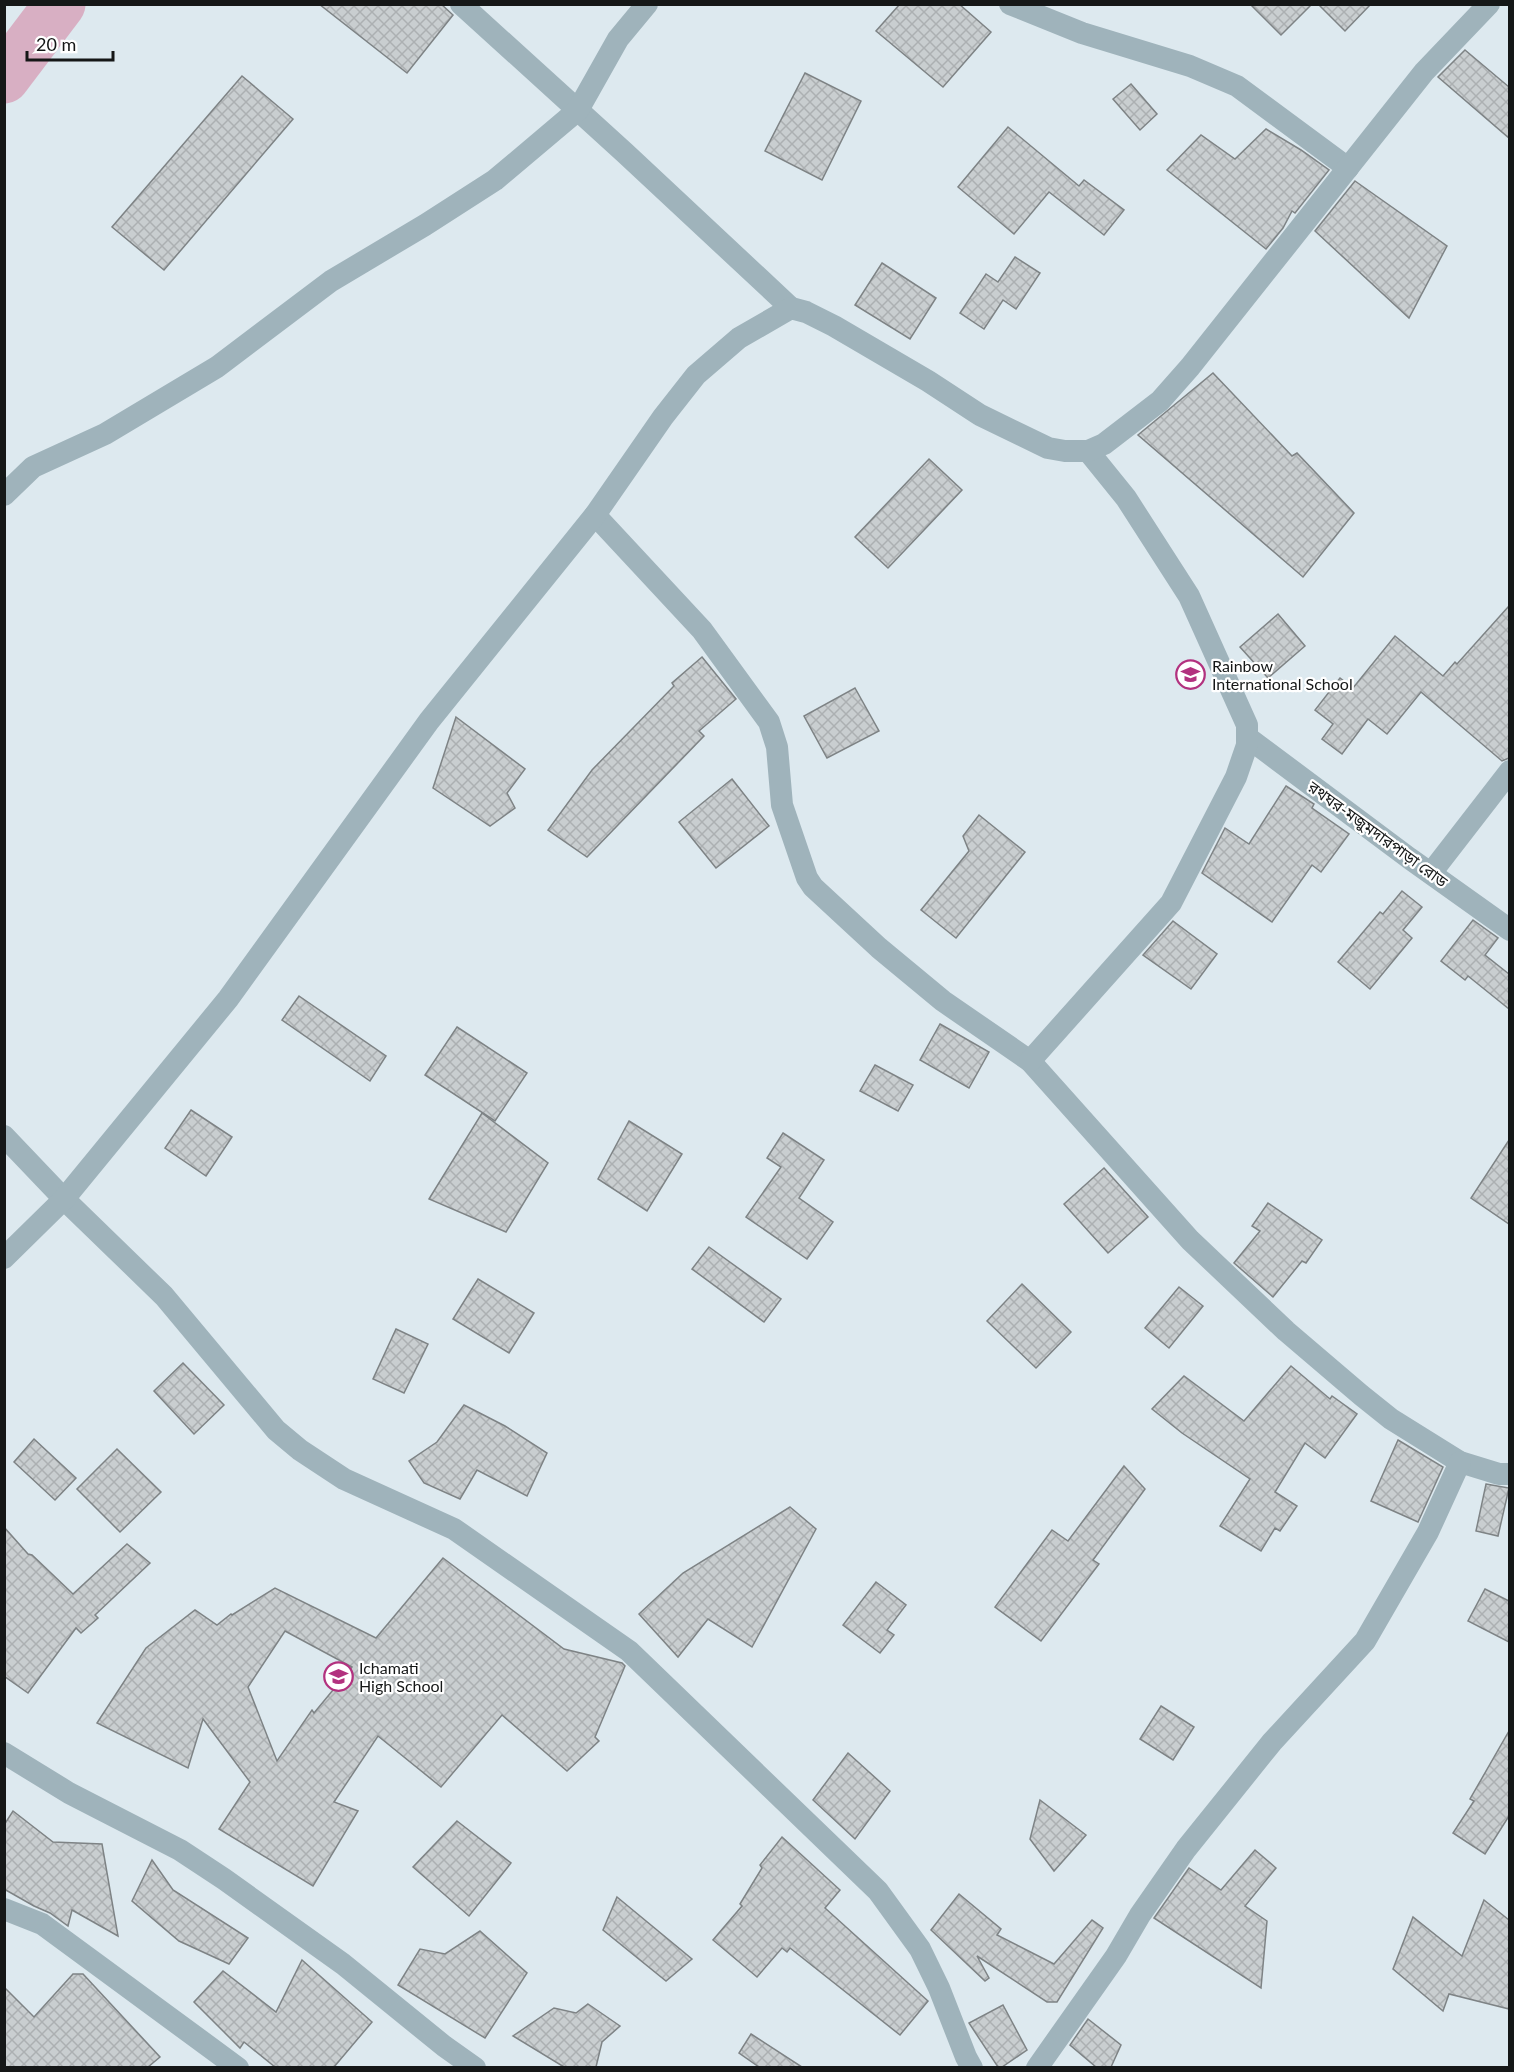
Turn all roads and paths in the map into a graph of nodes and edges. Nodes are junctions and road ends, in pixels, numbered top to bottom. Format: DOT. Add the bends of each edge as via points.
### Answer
graph roads {
  1 [pos="461,4"];
  2 [pos="647,4"];
  3 [pos="1010,4"];
  4 [pos="1489,4"];
  5 [pos="578,110"];
  6 [pos="1348,168"];
  7 [pos="791,308"];
  8 [pos="1088,451"];
  9 [pos="4,495"];
  10 [pos="595,515"];
  11 [pos="1247,737"];
  12 [pos="1509,771"];
  13 [pos="1431,873"];
  14 [pos="1509,930"];
  15 [pos="1030,1061"];
  16 [pos="4,1136"];
  17 [pos="64,1198"];
  18 [pos="4,1258"];
  19 [pos="1460,1462"];
  20 [pos="1509,1474"];
  21 [pos="4,1753"];
  22 [pos="4,1908"];
  23 [pos="238,2067"];
  24 [pos="475,2067"];
  25 [pos="972,2067"];
  26 [pos="1037,2067"];
  1 -- 5 [label="street"];
  2 -- 5 [label="street" via="618,39"];
  3 -- 6 [label="street" via="1237,86"];
  4 -- 6 [label="street" via="1424,72"];
  5 -- 7 [label="street"];
  5 -- 9 [label="street" via="495,180 331,281 217,367 105,434 33,467"];
  6 -- 8 [label="street" via="1160,401 1104,444"];
  7 -- 8 [label="street" via="827,322 980,415 1048,448"];
  7 -- 10 [label="street" via="739,338 696,375"];
  8 -- 11 [label="street" via="1126,498 1189,596 1247,725"];
  10 -- 15 [label="street" via="702,630 769,722 777,747 782,805 813,887 943,1001"];
  10 -- 17 [label="street" via="429,721 228,999"];
  11 -- 13 [label="street, রথঘর-মজুমদারপাড়া রোড"];
  11 -- 15 [label="street" via="1236,777 1171,903"];
  12 -- 13 [label="street"];
  13 -- 14 [label="street, রথঘর-মজুমদারপাড়া রোড"];
  15 -- 19 [label="street" via="1190,1240 1286,1331 1391,1419"];
  16 -- 17 [label="street"];
  17 -- 18 [label="street"];
  17 -- 25 [label="street" via="164,1296 253,1406 284,1437 344,1479 454,1529 646,1668 878,1891 920,1949"];
  19 -- 20 [label="street"];
  19 -- 26 [label="street" via="1428,1532 1365,1641 1272,1742 1186,1849"];
  21 -- 24 [label="street" via="69,1793 180,1850 224,1879 343,1964"];
  22 -- 23 [label="street" via="42,1924"];
}
